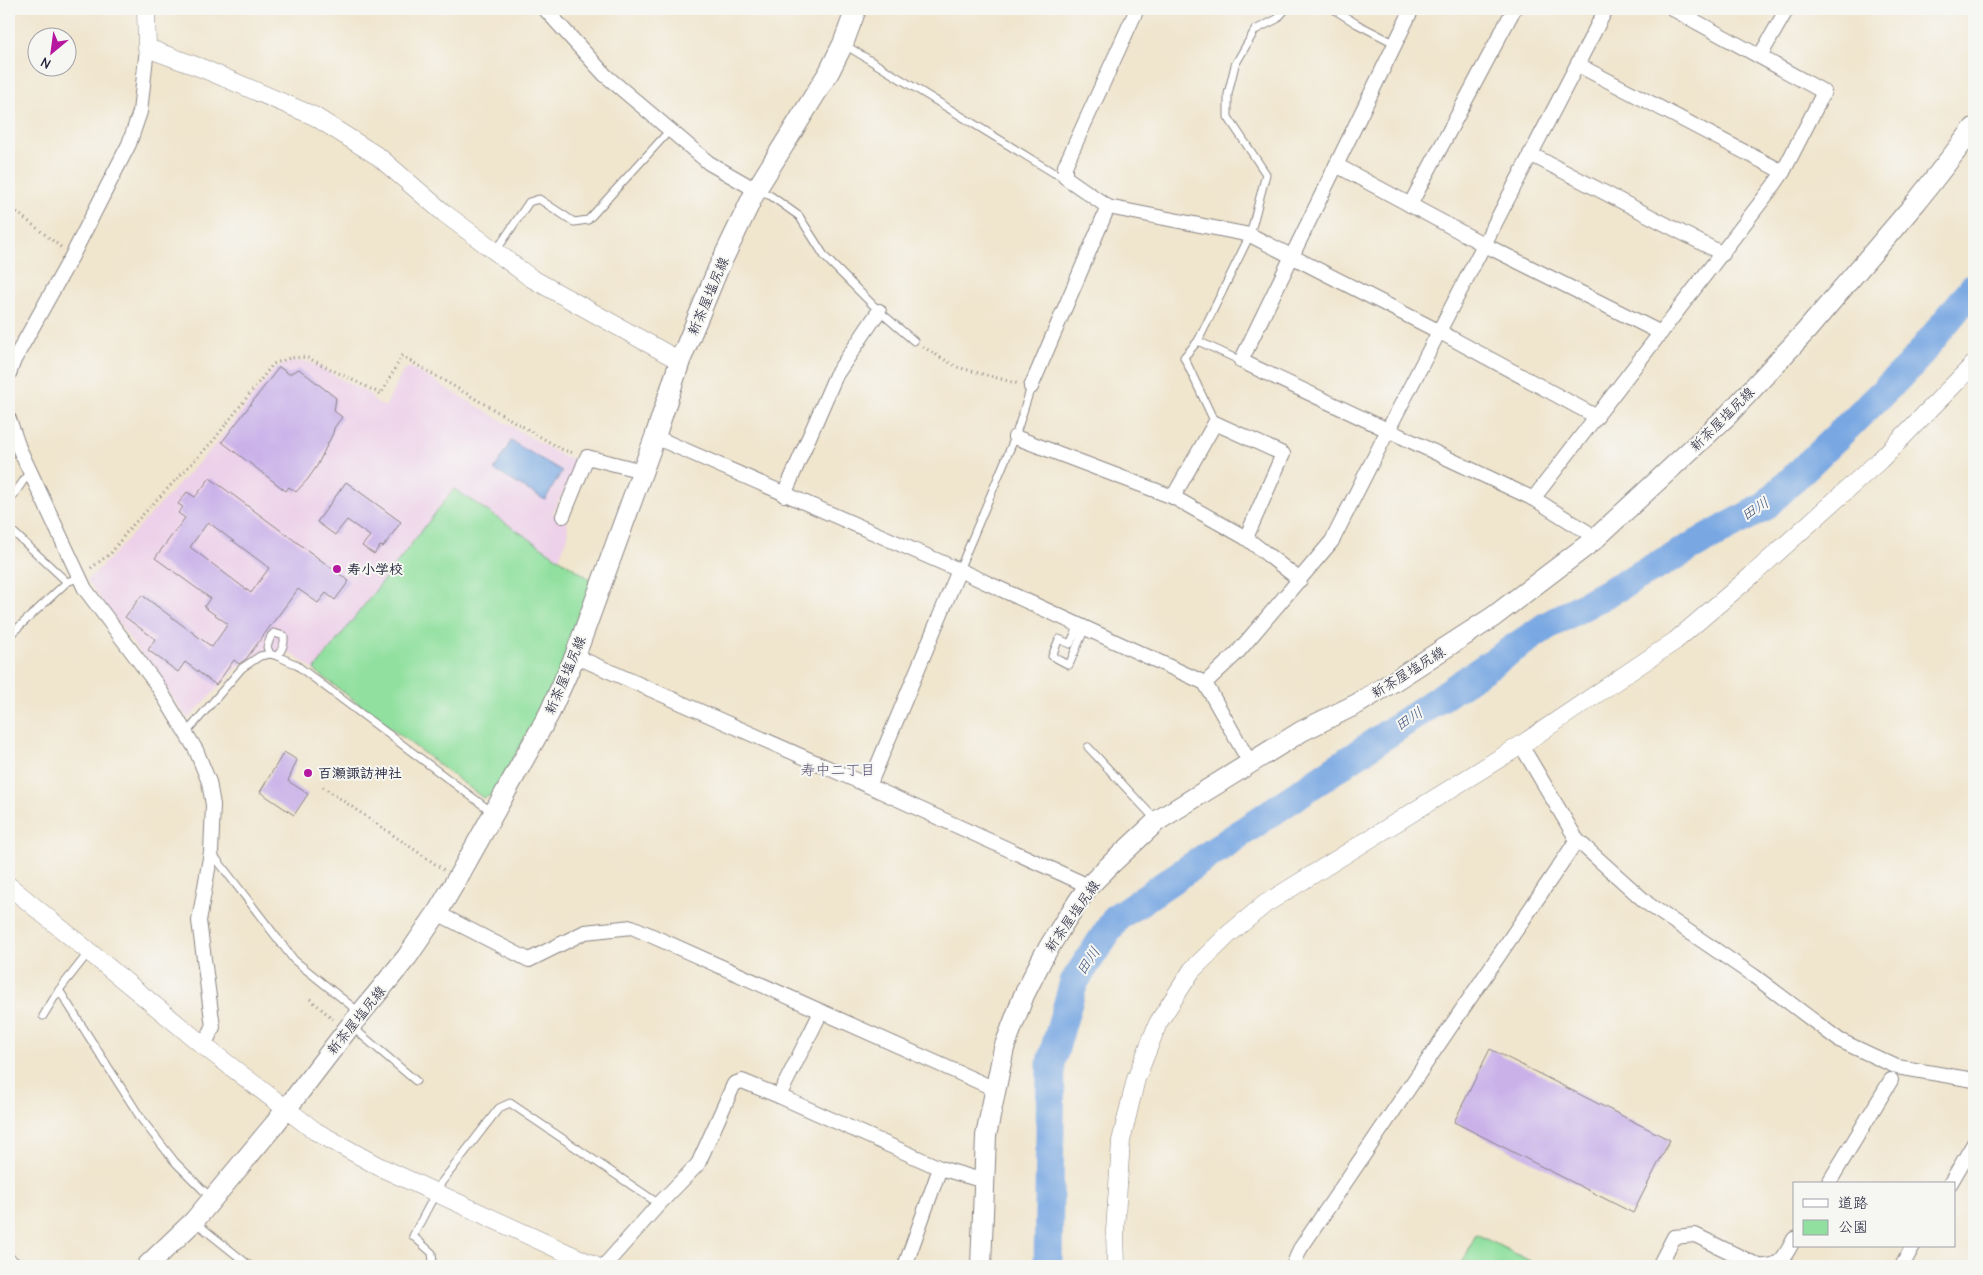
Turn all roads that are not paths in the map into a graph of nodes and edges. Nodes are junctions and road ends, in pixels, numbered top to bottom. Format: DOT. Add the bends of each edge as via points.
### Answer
graph roads {
  1 [pos="146,9"];
  2 [pos="545,9"];
  3 [pos="1137,9"];
  4 [pos="1286,9"];
  5 [pos="1333,9"];
  6 [pos="1412,9"];
  7 [pos="1514,9"];
  8 [pos="1606,9"];
  9 [pos="1673,9"];
  10 [pos="1787,9"];
  11 [pos="852,10"];
  12 [pos="1694,14"];
  13 [pos="1394,43"];
  14 [pos="843,44"];
  15 [pos="147,48"];
  16 [pos="1760,56"];
  17 [pos="1578,64"];
  18 [pos="1974,128"];
  19 [pos="670,130"];
  20 [pos="1530,154"];
  21 [pos="1336,165"];
  22 [pos="1782,172"];
  23 [pos="1065,177"];
  24 [pos="756,190"];
  25 [pos="1410,205"];
  26 [pos="1108,207"];
  27 [pos="1250,236"];
  28 [pos="1484,244"];
  29 [pos="495,252"];
  30 [pos="1722,254"];
  31 [pos="1290,258"];
  32 [pos="879,311"];
  33 [pos="1440,332"];
  34 [pos="1661,333"];
  35 [pos="914,341"];
  36 [pos="1198,341"];
  37 [pos="680,361"];
  38 [pos="1241,361"];
  39 [pos="1974,364"];
  40 [pos="9,374"];
  41 [pos="1031,388"];
  42 [pos="1597,417"];
  43 [pos="9,419"];
  44 [pos="1215,423"];
  45 [pos="1388,430"];
  46 [pos="655,437"];
  47 [pos="1015,437"];
  48 [pos="30,471"];
  49 [pos="642,471"];
  50 [pos="784,495"];
  51 [pos="1173,497"];
  52 [pos="1533,499"];
  53 [pos="9,502"];
  54 [pos="563,516"];
  55 [pos="9,528"];
  56 [pos="1246,538"];
  57 [pos="1594,540"];
  58 [pos="959,570"];
  59 [pos="73,579"];
  60 [pos="1300,580"];
  61 [pos="1082,626"];
  62 [pos="9,636"];
  63 [pos="575,656"];
  64 [pos="1205,683"];
  65 [pos="187,732"];
  66 [pos="1521,745"];
  67 [pos="1088,747"];
  68 [pos="1250,762"];
  69 [pos="870,786"];
  70 [pos="493,813"];
  71 [pos="1157,821"];
  72 [pos="1577,840"];
  73 [pos="211,852"];
  74 [pos="1080,882"];
  75 [pos="9,886"];
  76 [pos="437,913"];
  77 [pos="89,952"];
  78 [pos="59,990"];
  79 [pos="821,1012"];
  80 [pos="43,1016"];
  81 [pos="353,1023"];
  82 [pos="204,1046"];
  83 [pos="416,1080"];
  84 [pos="1891,1080"];
  85 [pos="1974,1080"];
  86 [pos="995,1089"];
  87 [pos="779,1096"];
  88 [pos="285,1110"];
  89 [pos="1974,1143"];
  90 [pos="940,1168"];
  91 [pos="984,1181"];
  92 [pos="1829,1182"];
  93 [pos="1951,1182"];
  94 [pos="435,1192"];
  95 [pos="212,1199"];
  96 [pos="659,1204"];
  97 [pos="194,1221"];
  98 [pos="1793,1241"];
  99 [pos="1913,1248"];
  100 [pos="9,1261"];
  101 [pos="16,1266"];
  102 [pos="147,1266"];
  103 [pos="250,1266"];
  104 [pos="430,1266"];
  105 [pos="595,1266"];
  106 [pos="604,1266"];
  107 [pos="906,1266"];
  108 [pos="981,1266"];
  109 [pos="1116,1266"];
  110 [pos="1293,1266"];
  111 [pos="1659,1266"];
  112 [pos="1759,1266"];
  113 [pos="1764,1266"];
  114 [pos="1902,1266"];
  1 -- 15 [label="street"];
  2 -- 19 [label="street" via="605,75"];
  3 -- 23 [label="street" via="1065,166"];
  4 -- 27 [label="lane" via="1277,20 1255,30 1235,65 1228,94 1228,117 1266,174"];
  5 -- 13 [label="lane"];
  6 -- 13 [label="street"];
  7 -- 25 [label="street"];
  8 -- 17 [label="street"];
  9 -- 12 [label="street"];
  10 -- 16 [label="street"];
  11 -- 14 [label="main road, 新茶屋塩尻線"];
  12 -- 16 [label="street"];
  13 -- 21 [label="street"];
  14 -- 23 [label="lane"];
  14 -- 24 [label="main road, 新茶屋塩尻線"];
  15 -- 29 [label="street" via="314,116 379,156"];
  15 -- 40 [label="street" via="140,112 130,144"];
  16 -- 22 [label="street" via="1824,92"];
  17 -- 20 [label="street"];
  17 -- 22 [label="street"];
  18 -- 57 [label="main road, 新茶屋塩尻線" via="1917,201 1806,331 1727,416"];
  19 -- 24 [label="street" via="709,163"];
  19 -- 29 [label="lane" via="588,220 574,222 539,199 529,202"];
  20 -- 28 [label="street"];
  20 -- 30 [label="street"];
  21 -- 25 [label="street"];
  21 -- 31 [label="street"];
  22 -- 30 [label="street"];
  23 -- 26 [label="street"];
  24 -- 32 [label="lane" via="771,196 799,216 825,257"];
  24 -- 37 [label="main road, 新茶屋塩尻線" via="718,269"];
  25 -- 28 [label="street"];
  26 -- 27 [label="street"];
  26 -- 41 [label="street"];
  27 -- 31 [label="street"];
  27 -- 36 [label="lane"];
  28 -- 33 [label="street"];
  28 -- 34 [label="street"];
  29 -- 37 [label="street" via="531,278"];
  30 -- 34 [label="street"];
  31 -- 33 [label="street"];
  31 -- 38 [label="street"];
  32 -- 35 [label="lane"];
  32 -- 50 [label="street" via="836,375"];
  33 -- 42 [label="street"];
  33 -- 45 [label="street"];
  34 -- 42 [label="street"];
  36 -- 38 [label="lane"];
  36 -- 44 [label="lane" via="1184,357"];
  37 -- 46 [label="main road, 新茶屋塩尻線"];
  38 -- 45 [label="street"];
  39 -- 66 [label="street" via="1880,460 1675,641"];
  41 -- 47 [label="lane"];
  42 -- 52 [label="street"];
  43 -- 48 [label="street"];
  44 -- 51 [label="street"];
  44 -- 56 [label="street" via="1283,454"];
  45 -- 52 [label="street"];
  45 -- 60 [label="street" via="1332,541"];
  46 -- 49 [label="main road, 新茶屋塩尻線"];
  46 -- 50 [label="street"];
  47 -- 51 [label="street"];
  47 -- 58 [label="lane"];
  48 -- 53 [label="lane"];
  48 -- 59 [label="street"];
  49 -- 54 [label="street" via="587,457"];
  49 -- 63 [label="main road, 新茶屋塩尻線"];
  50 -- 58 [label="street"];
  51 -- 56 [label="street"];
  52 -- 57 [label="street" via="1587,532"];
  55 -- 59 [label="lane"];
  56 -- 60 [label="street"];
  57 -- 68 [label="main road, 新茶屋塩尻線" via="1493,617 1364,700"];
  58 -- 61 [label="street"];
  58 -- 69 [label="street"];
  59 -- 62 [label="lane"];
  59 -- 65 [label="street" via="85,589 157,685"];
  60 -- 64 [label="street" via="1237,653"];
  61 -- 61 [label="lane" via="1069,665 1052,656 1059,639 1070,644"];
  61 -- 64 [label="street"];
  63 -- 69 [label="street"];
  63 -- 70 [label="main road, 新茶屋塩尻線" via="549,714"];
  64 -- 68 [label="street"];
  65 -- 70 [label="lane" via="242,668 260,656 273,655 295,664"];
  65 -- 73 [label="street" via="209,782 213,805"];
  66 -- 72 [label="street"];
  66 -- 109 [label="street" via="1265,904 1192,970 1158,1023 1134,1088 1120,1140"];
  67 -- 71 [label="lane"];
  68 -- 71 [label="main road, 新茶屋塩尻線"];
  69 -- 74 [label="street"];
  70 -- 76 [label="main road, 新茶屋塩尻線"];
  71 -- 86 [label="main road, 新茶屋塩尻線" via="1088,887 1065,921 1024,995 1004,1048"];
  72 -- 85 [label="street" via="1648,904 1754,976 1839,1040 1897,1067"];
  72 -- 110 [label="street" via="1300,1249"];
  73 -- 81 [label="lane" via="294,960"];
  73 -- 82 [label="street" via="198,921 213,1027"];
  75 -- 77 [label="street"];
  76 -- 79 [label="street" via="529,960 585,932 632,927"];
  76 -- 81 [label="main road, 新茶屋塩尻線" via="407,957"];
  77 -- 78 [label="lane"];
  77 -- 82 [label="street"];
  78 -- 80 [label="lane"];
  78 -- 95 [label="lane" via="142,1120 175,1162"];
  79 -- 86 [label="street"];
  79 -- 87 [label="street"];
  81 -- 83 [label="lane"];
  81 -- 88 [label="main road, 新茶屋塩尻線"];
  82 -- 88 [label="street"];
  84 -- 92 [label="street"];
  86 -- 91 [label="main road, 新茶屋塩尻線" via="986,1136"];
  87 -- 90 [label="street"];
  87 -- 96 [label="street" via="742,1081 734,1084 698,1164"];
  88 -- 94 [label="street" via="315,1131 378,1166"];
  88 -- 95 [label="main road, 新茶屋塩尻線"];
  89 -- 93 [label="street"];
  90 -- 91 [label="street"];
  90 -- 107 [label="street"];
  91 -- 108 [label="main road, 新茶屋塩尻線"];
  94 -- 96 [label="lane" via="499,1108 510,1103"];
  94 -- 104 [label="lane" via="413,1236 432,1253 433,1264"];
  94 -- 105 [label="street"];
  95 -- 97 [label="main road, 新茶屋塩尻線"];
  96 -- 106 [label="street"];
  97 -- 102 [label="main road, 新茶屋塩尻線"];
  97 -- 103 [label="lane"];
  98 -- 113 [label="street" via="1783,1259 1774,1266"];
  99 -- 114 [label="street"];
  100 -- 101 [label="street"];
  111 -- 112 [label="street" via="1674,1237 1696,1235"];
}
